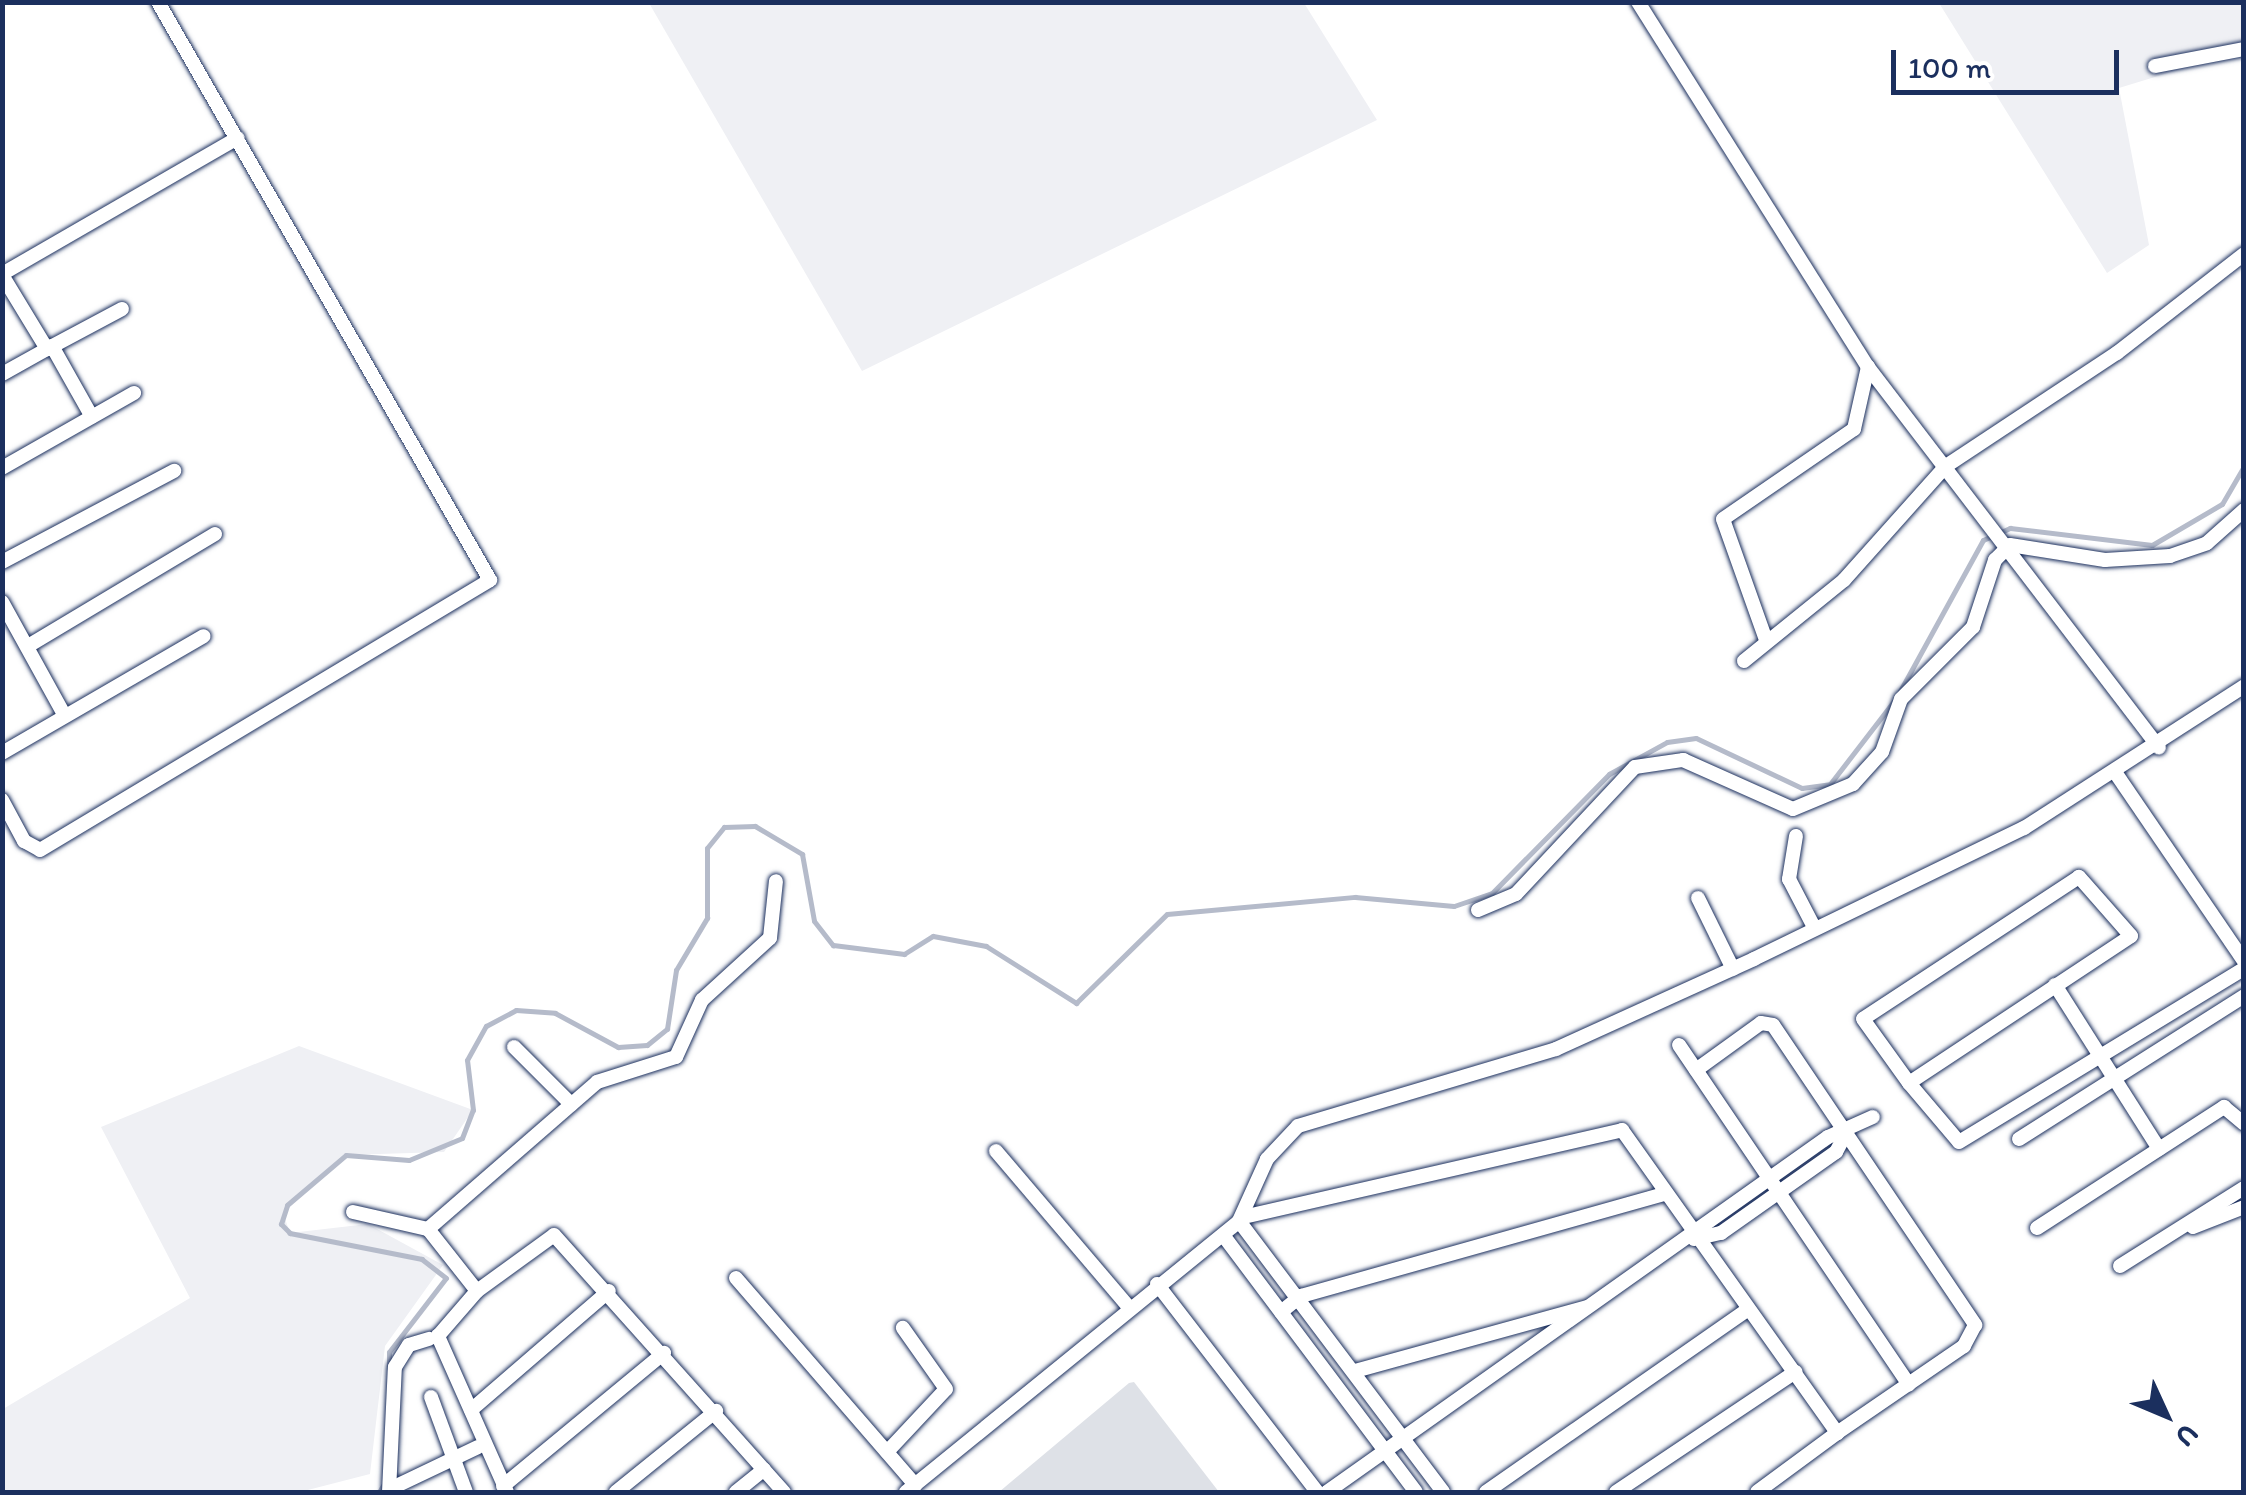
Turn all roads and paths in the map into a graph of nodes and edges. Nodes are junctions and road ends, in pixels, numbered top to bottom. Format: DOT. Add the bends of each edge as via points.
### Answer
graph roads {
  1 [pos="158,2"];
  2 [pos="1638,2"];
  3 [pos="2244,49"];
  4 [pos="2155,66"];
  5 [pos="238,138"];
  6 [pos="2244,254"];
  7 [pos="2,275"];
  8 [pos="122,309"];
  9 [pos="49,348"];
  10 [pos="1868,367"];
  11 [pos="2,374"];
  12 [pos="134,392"];
  13 [pos="92,417"];
  14 [pos="1946,466"];
  15 [pos="2,468"];
  16 [pos="174,471"];
  17 [pos="2244,510"];
  18 [pos="215,534"];
  19 [pos="2008,543"];
  20 [pos="2,562"];
  21 [pos="2,602"];
  22 [pos="204,636"];
  23 [pos="1766,640"];
  24 [pos="28,646"];
  25 [pos="1744,661"];
  26 [pos="2244,686"];
  27 [pos="65,716"];
  28 [pos="2159,747"];
  29 [pos="2,753"];
  30 [pos="2117,775"];
  31 [pos="2,800"];
  32 [pos="1796,836"];
  33 [pos="776,881"];
  34 [pos="1698,898"];
  35 [pos="1478,910"];
  36 [pos="1814,928"];
  37 [pos="2244,960"];
  38 [pos="1732,969"];
  39 [pos="2244,969"];
  40 [pos="2056,985"];
  41 [pos="2244,996"];
  42 [pos="1679,1044"];
  43 [pos="514,1047"];
  44 [pos="2103,1060"];
  45 [pos="1696,1070"];
  46 [pos="2114,1078"];
  47 [pos="1909,1083"];
  48 [pos="570,1104"];
  49 [pos="1874,1117"];
  50 [pos="2244,1124"];
  51 [pos="1845,1135"];
  52 [pos="2019,1139"];
  53 [pos="2159,1149"];
  54 [pos="996,1151"];
  55 [pos="1769,1179"];
  56 [pos="2244,1188"];
  57 [pos="1779,1193"];
  58 [pos="1665,1194"];
  59 [pos="2244,1207"];
  60 [pos="353,1212"];
  61 [pos="1240,1219"];
  62 [pos="2036,1228"];
  63 [pos="428,1229"];
  64 [pos="1223,1236"];
  65 [pos="1694,1239"];
  66 [pos="2158,1242"];
  67 [pos="2120,1266"];
  68 [pos="736,1278"];
  69 [pos="1157,1284"];
  70 [pos="609,1290"];
  71 [pos="477,1291"];
  72 [pos="1300,1296"];
  73 [pos="1598,1304"];
  74 [pos="1130,1307"];
  75 [pos="1748,1309"];
  76 [pos="1281,1312"];
  77 [pos="902,1328"];
  78 [pos="429,1339"];
  79 [pos="664,1354"];
  80 [pos="1355,1370"];
  81 [pos="1795,1372"];
  82 [pos="1908,1385"];
  83 [pos="431,1398"];
  84 [pos="471,1410"];
  85 [pos="716,1411"];
  86 [pos="1837,1433"];
  87 [pos="1403,1438"];
  88 [pos="478,1447"];
  89 [pos="1385,1451"];
  90 [pos="887,1452"];
  91 [pos="451,1459"];
  92 [pos="764,1470"];
  93 [pos="505,1489"];
  94 [pos="911,1489"];
  95 [pos="390,1490"];
  96 [pos="466,1492"];
  97 [pos="616,1492"];
  98 [pos="736,1492"];
  99 [pos="784,1492"];
  100 [pos="1317,1492"];
  101 [pos="1326,1492"];
  102 [pos="1416,1492"];
  103 [pos="1443,1492"];
  104 [pos="1486,1492"];
  105 [pos="1616,1492"];
  106 [pos="1757,1492"];
  1 -- 5 [label="street"];
  2 -- 10 [label="street"];
  3 -- 4 [label="street"];
  5 -- 7 [label="street"];
  5 -- 31 [label="street" via="488,586 40,850 30,849"];
  6 -- 14 [label="street" via="2117,353"];
  7 -- 9 [label="street"];
  8 -- 9 [label="street"];
  9 -- 11 [label="street"];
  9 -- 13 [label="street"];
  10 -- 14 [label="street"];
  10 -- 23 [label="street" via="1854,429 1723,519"];
  12 -- 13 [label="street"];
  13 -- 15 [label="street"];
  14 -- 19 [label="street"];
  14 -- 23 [label="street" via="1844,580"];
  16 -- 20 [label="street"];
  17 -- 19 [label="street" via="2206,543 2170,556 2105,560"];
  18 -- 24 [label="street"];
  19 -- 28 [label="street"];
  19 -- 35 [label="street" via="1995,560 1973,627 1901,699 1875,764 1853,784 1793,809 1683,760 1635,767 1516,894"];
  21 -- 24 [label="street"];
  22 -- 27 [label="street"];
  23 -- 25 [label="street"];
  24 -- 27 [label="street"];
  26 -- 28 [label="street"];
  27 -- 29 [label="street"];
  28 -- 30 [label="street"];
  30 -- 36 [label="street"];
  30 -- 37 [label="street"];
  32 -- 36 [label="street" via="1790,879"];
  33 -- 48 [label="street" via="770,938 702,1000 676,1057 596,1082"];
  34 -- 38 [label="street"];
  36 -- 38 [label="street"];
  38 -- 61 [label="street" via="1556,1049 1298,1126 1267,1159"];
  39 -- 44 [label="street"];
  40 -- 44 [label="street"];
  40 -- 47 [label="street"];
  40 -- 47 [label="street" via="2131,936 2087,878 1862,1019"];
  41 -- 46 [label="street"];
  42 -- 45 [label="street"];
  43 -- 48 [label="street"];
  44 -- 46 [label="street"];
  44 -- 47 [label="street" via="1970,1144 1952,1135"];
  45 -- 51 [label="street" via="1767,1022"];
  45 -- 55 [label="street"];
  46 -- 52 [label="street"];
  46 -- 53 [label="street"];
  48 -- 63 [label="street"];
  49 -- 51 [label="street"];
  50 -- 53 [label="street" via="2224,1108"];
  51 -- 55 [label="street" via="1828,1137"];
  51 -- 57 [label="street"];
  51 -- 82 [label="street" via="1975,1325 1964,1346"];
  53 -- 62 [label="street"];
  54 -- 74 [label="street"];
  55 -- 57 [label="street"];
  55 -- 65 [label="street"];
  56 -- 66 [label="street"];
  57 -- 65 [label="street" via="1722,1232"];
  57 -- 82 [label="street"];
  58 -- 61 [label="street" via="1625,1133 1610,1128"];
  58 -- 65 [label="street"];
  58 -- 72 [label="street"];
  59 -- 66 [label="street"];
  60 -- 63 [label="street"];
  61 -- 64 [label="street"];
  61 -- 72 [label="street"];
  63 -- 71 [label="street"];
  64 -- 69 [label="street"];
  64 -- 76 [label="street"];
  65 -- 73 [label="street"];
  65 -- 75 [label="street"];
  66 -- 67 [label="street"];
  68 -- 90 [label="street"];
  69 -- 74 [label="street"];
  69 -- 100 [label="street"];
  70 -- 71 [label="street" via="554,1235"];
  70 -- 79 [label="street"];
  70 -- 84 [label="street"];
  71 -- 84 [label="street" via="438,1336"];
  72 -- 76 [label="street"];
  72 -- 80 [label="street"];
  73 -- 80 [label="street"];
  73 -- 87 [label="street"];
  74 -- 94 [label="street"];
  75 -- 81 [label="street"];
  75 -- 104 [label="street"];
  76 -- 89 [label="street"];
  77 -- 90 [label="street" via="946,1389"];
  78 -- 95 [label="street" via="409,1345 395,1367"];
  79 -- 85 [label="street"];
  79 -- 93 [label="street"];
  80 -- 87 [label="street"];
  81 -- 86 [label="street"];
  81 -- 105 [label="street"];
  82 -- 86 [label="street"];
  83 -- 91 [label="street"];
  84 -- 93 [label="street"];
  85 -- 92 [label="street"];
  85 -- 97 [label="street"];
  86 -- 106 [label="street"];
  87 -- 89 [label="street"];
  87 -- 103 [label="street"];
  88 -- 91 [label="street"];
  89 -- 101 [label="street"];
  89 -- 102 [label="street"];
  90 -- 94 [label="street"];
  91 -- 95 [label="street"];
  91 -- 96 [label="street"];
  92 -- 98 [label="street"];
  92 -- 99 [label="street"];
}
